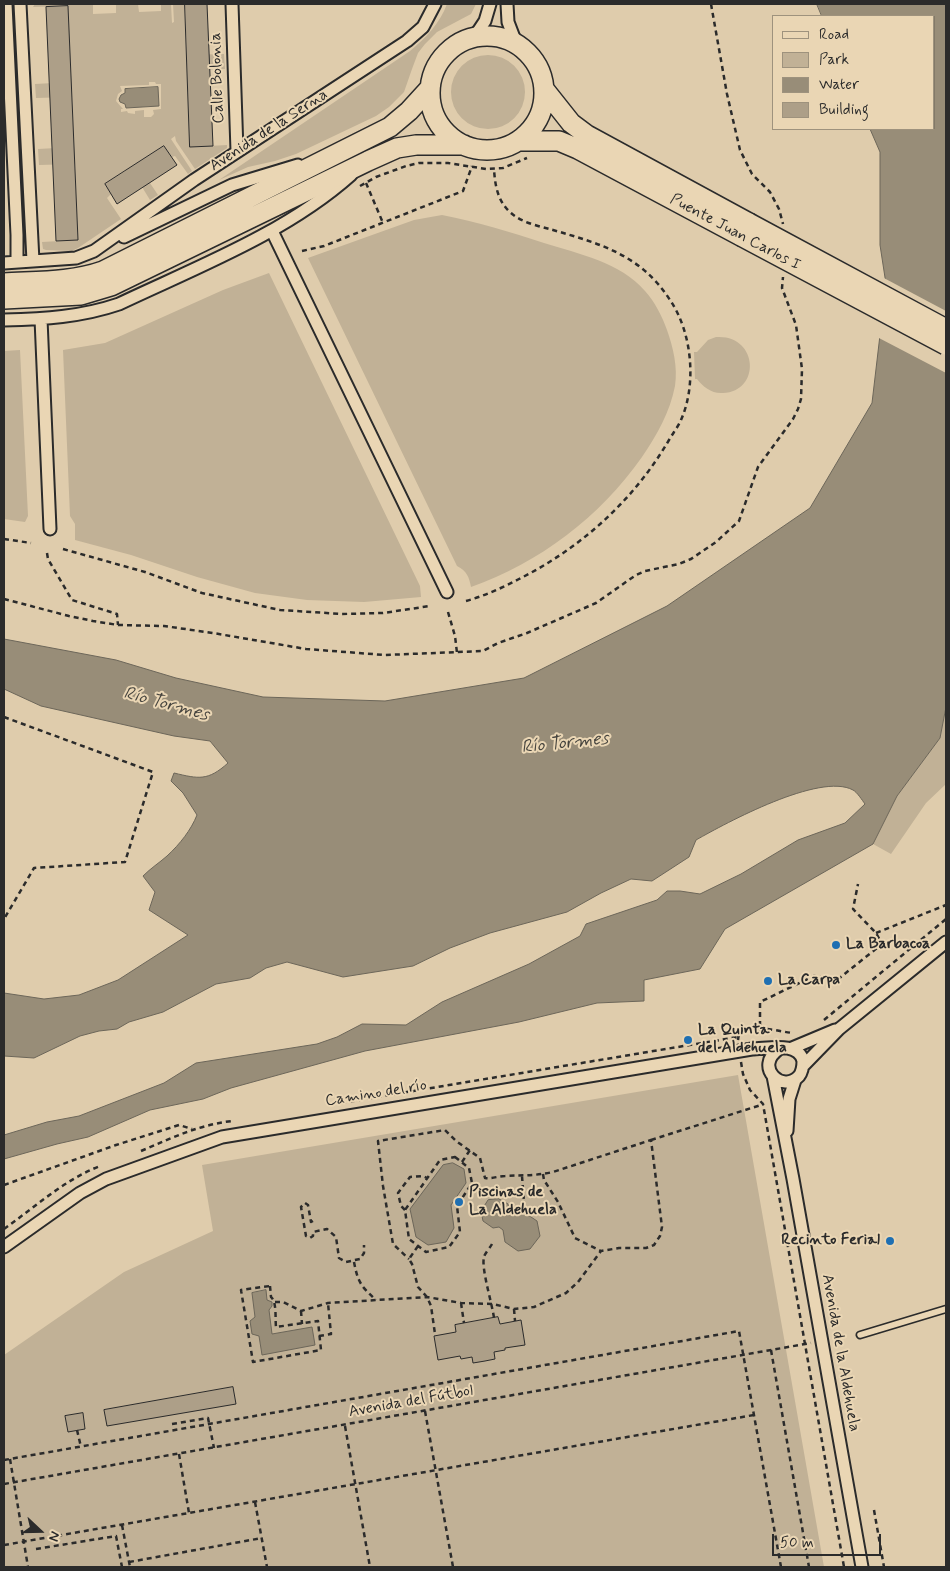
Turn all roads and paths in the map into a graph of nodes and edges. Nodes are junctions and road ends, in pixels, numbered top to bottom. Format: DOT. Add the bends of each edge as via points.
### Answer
graph roads {
  1 [pos="6,4"];
  2 [pos="20,4"];
  3 [pos="232,4"];
  4 [pos="435,4"];
  5 [pos="490,4"];
  6 [pos="507,4"];
  7 [pos="711,4"];
  8 [pos="475,36"];
  9 [pos="516,43"];
  10 [pos="430,88"];
  11 [pos="544,88"];
  12 [pos="518,141"];
  13 [pos="464,145"];
  14 [pos="238,151"];
  15 [pos="338,154"];
  16 [pos="368,161"];
  17 [pos="472,166"];
  18 [pos="494,169"];
  19 [pos="366,182"];
  20 [pos="383,223"];
  21 [pos="784,227"];
  22 [pos="745,230"];
  23 [pos="272,231"];
  24 [pos="302,251"];
  25 [pos="94,252"];
  26 [pos="33,261"];
  27 [pos="17,262"];
  28 [pos="4,263"];
  29 [pos="783,271"];
  30 [pos="4,283"];
  31 [pos="4,299"];
  32 [pos="41,319"];
  33 [pos="4,320"];
  34 [pos="946,329"];
  35 [pos="946,345"];
  36 [pos="50,529"];
  37 [pos="4,539"];
  38 [pos="31,543"];
  39 [pos="63,549"];
  40 [pos="47,553"];
  41 [pos="447,592"];
  42 [pos="4,599"];
  43 [pos="466,601"];
  44 [pos="430,606"];
  45 [pos="448,612"];
  46 [pos="118,625"];
  47 [pos="457,653"];
  48 [pos="4,717"];
  49 [pos="858,884"];
  50 [pos="946,905"];
  51 [pos="4,918"];
  52 [pos="946,919"];
  53 [pos="876,934"];
  54 [pos="946,942"];
  55 [pos="823,1020"];
  56 [pos="760,1028"];
  57 [pos="839,1029"];
  58 [pos="800,1034"];
  59 [pos="760,1035"];
  60 [pos="779,1048"];
  61 [pos="792,1048"];
  62 [pos="740,1051"];
  63 [pos="803,1066"];
  64 [pos="772,1076"];
  65 [pos="795,1080"];
  66 [pos="776,1100"];
  67 [pos="763,1104"];
  68 [pos="193,1130"];
  69 [pos="651,1140"];
  70 [pos="786,1145"];
  71 [pos="470,1150"];
  72 [pos="462,1162"];
  73 [pos="543,1174"];
  74 [pos="522,1176"];
  75 [pos="427,1178"];
  76 [pos="4,1185"];
  77 [pos="524,1202"];
  78 [pos="404,1210"];
  79 [pos="313,1221"];
  80 [pos="492,1244"];
  81 [pos="364,1245"];
  82 [pos="418,1246"];
  83 [pos="4,1247"];
  84 [pos="601,1251"];
  85 [pos="409,1259"];
  86 [pos="353,1261"];
  87 [pos="427,1297"];
  88 [pos="376,1300"];
  89 [pos="275,1302"];
  90 [pos="462,1303"];
  91 [pos="328,1304"];
  92 [pos="492,1304"];
  93 [pos="514,1309"];
  94 [pos="946,1309"];
  95 [pos="301,1311"];
  96 [pos="494,1318"];
  97 [pos="515,1321"];
  98 [pos="464,1323"];
  99 [pos="302,1324"];
  100 [pos="435,1334"];
  101 [pos="860,1335"];
  102 [pos="319,1336"];
  103 [pos="822,1341"];
  104 [pos="806,1344"];
  105 [pos="771,1350"];
  106 [pos="744,1356"];
  107 [pos="425,1411"];
  108 [pos="754,1415"];
  109 [pos="172,1424"];
  110 [pos="209,1424"];
  111 [pos="344,1426"];
  112 [pos="77,1430"];
  113 [pos="81,1446"];
  114 [pos="214,1448"];
  115 [pos="180,1454"];
  116 [pos="10,1459"];
  117 [pos="4,1460"];
  118 [pos="436,1470"];
  119 [pos="14,1483"];
  120 [pos="4,1484"];
  121 [pos="355,1484"];
  122 [pos="255,1502"];
  123 [pos="874,1510"];
  124 [pos="189,1513"];
  125 [pos="122,1525"];
  126 [pos="262,1538"];
  127 [pos="24,1542"];
  128 [pos="4,1546"];
  129 [pos="36,1550"];
  130 [pos="129,1562"];
  131 [pos="28,1567"];
  132 [pos="122,1567"];
  133 [pos="130,1567"];
  134 [pos="267,1567"];
  135 [pos="370,1567"];
  136 [pos="453,1567"];
  137 [pos="781,1567"];
  138 [pos="809,1567"];
  139 [pos="844,1567"];
  140 [pos="862,1567"];
  141 [pos="884,1567"];
  1 -- 27 [label="street"];
  2 -- 26 [label="street"];
  3 -- 14 [label="street, Calle Bolonia"];
  4 -- 14 [label="street, Avenida de la Serna" via="423,27 406,41"];
  5 -- 8 [label="street" via="485,21"];
  6 -- 9 [label="street" via="508,22"];
  7 -- 21 [label="path" via="740,150 752,174 770,192"];
  8 -- 9 [label="main road" via="496,36"];
  8 -- 10 [label="main road" via="458,43 444,55 434,70"];
  9 -- 11 [label="main road" via="530,55 540,71"];
  10 -- 13 [label="main road" via="435,116 442,128"];
  10 -- 15 [label="main road, Avenida de la Serna" via="390,127"];
  11 -- 12 [label="main road" via="542,109 533,127"];
  11 -- 22 [label="main road, Puente Juan Carlos I" via="571,123 587,136"];
  12 -- 13 [label="main road" via="501,148 482,150"];
  12 -- 22 [label="main road, Puente Juan Carlos I" via="559,141"];
  13 -- 16 [label="main road" via="398,148"];
  14 -- 25 [label="street, Avenida de la Serna"];
  15 -- 25 [label="street, Avenida de la Serna" via="232,185"];
  15 -- 30 [label="main road, Avenida de la Serna" via="103,271 71,279"];
  16 -- 23 [label="street" via="335,189"];
  16 -- 31 [label="main road" via="111,286 81,295"];
  17 -- 20 [label="path" via="463,191"];
  18 -- 43 [label="path" via="500,200 512,214 603,245 632,260 654,279 682,324 690,356 688,391 681,420 662,453 611,514 547,565"];
  19 -- 20 [label="path"];
  20 -- 24 [label="path"];
  22 -- 34 [label="main road, Puente Juan Carlos I, bridge"];
  22 -- 35 [label="main road, Puente Juan Carlos I, bridge"];
  23 -- 32 [label="street" via="119,304 76,316"];
  23 -- 41 [label="street"];
  25 -- 26 [label="street, Avenida de la Serna" via="76,258"];
  26 -- 27 [label="street, Avenida de la Serna"];
  27 -- 28 [label="street, Avenida de la Serna"];
  29 -- 47 [label="path" via="782,288 796,325 802,369 801,399 793,419 758,467 739,521 691,559 645,571 582,610 483,651"];
  32 -- 33 [label="street"];
  32 -- 36 [label="street"];
  37 -- 38 [label="path"];
  39 -- 44 [label="path" via="145,572 202,593 280,610 383,613"];
  40 -- 46 [label="path" via="72,600 117,614"];
  42 -- 46 [label="path"];
  45 -- 47 [label="path" via="456,636"];
  46 -- 47 [label="path" via="203,631 343,653"];
  48 -- 51 [label="path" via="153,772 125,862 34,868"];
  49 -- 53 [label="path" via="853,909"];
  50 -- 53 [label="path"];
  52 -- 55 [label="path"];
  53 -- 56 [label="path" via="882,944 837,980 814,976 760,1002"];
  54 -- 57 [label="street"];
  56 -- 58 [label="path"];
  56 -- 59 [label="path"];
  56 -- 62 [label="path" via="740,1033"];
  57 -- 61 [label="street"];
  57 -- 63 [label="street"];
  60 -- 61 [label="street"];
  60 -- 62 [label="street, Camino del río"];
  60 -- 64 [label="street" via="769,1060"];
  61 -- 63 [label="street" via="802,1058"];
  62 -- 67 [label="path" via="743,1074 750,1090"];
  62 -- 83 [label="street, Camino del río" via="222,1137 106,1178"];
  63 -- 65 [label="street"];
  64 -- 65 [label="street" via="779,1081"];
  64 -- 66 [label="street, Avenida de la Aldehuela"];
  65 -- 70 [label="street, Avenida de la Aldehuela" via="789,1099"];
  66 -- 67 [label="path"];
  66 -- 70 [label="street, Avenida de la Aldehuela"];
  67 -- 69 [label="path"];
  67 -- 104 [label="path"];
  68 -- 76 [label="path" via="179,1125"];
  69 -- 73 [label="path"];
  69 -- 84 [label="path" via="662,1227 660,1236 654,1245 646,1248"];
  70 -- 103 [label="street, Avenida de la Aldehuela"];
  71 -- 72 [label="path"];
  71 -- 74 [label="path" via="480,1158 485,1178"];
  71 -- 85 [label="path" via="446,1130 378,1140 393,1244"];
  72 -- 75 [label="path" via="455,1157 440,1160"];
  72 -- 82 [label="path" via="470,1168 472,1184 457,1206 460,1232 450,1247 426,1252"];
  73 -- 74 [label="path"];
  73 -- 84 [label="path" via="575,1238"];
  74 -- 77 [label="path"];
  75 -- 78 [label="path"];
  75 -- 78 [label="path" via="410,1177 398,1193"];
  78 -- 82 [label="path" via="409,1239"];
  79 -- 86 [label="path" via="305,1203 301,1207 306,1236 310,1238 313,1232 327,1229 336,1237 339,1258"];
  80 -- 92 [label="path" via="484,1256"];
  81 -- 86 [label="path" via="360,1259"];
  82 -- 85 [label="path"];
  84 -- 93 [label="path" via="566,1293 534,1307"];
  85 -- 87 [label="path" via="418,1287"];
  86 -- 88 [label="path" via="357,1279"];
  87 -- 88 [label="path"];
  87 -- 90 [label="path"];
  87 -- 100 [label="path"];
  88 -- 91 [label="path"];
  89 -- 95 [label="path" via="283,1302"];
  89 -- 99 [label="path" via="276,1327"];
  89 -- 102 [label="path" via="270,1286 240,1290 253,1362 321,1350"];
  90 -- 92 [label="path"];
  90 -- 98 [label="path"];
  91 -- 95 [label="path"];
  91 -- 102 [label="path" via="331,1334"];
  92 -- 93 [label="path"];
  92 -- 96 [label="path"];
  93 -- 97 [label="path"];
  94 -- 101 [label="lane"];
  95 -- 99 [label="path"];
  99 -- 102 [label="path" via="318,1321"];
  103 -- 104 [label="path, Avenida del Fútbol"];
  103 -- 140 [label="street, Avenida de la Aldehuela"];
  104 -- 105 [label="path, Avenida del Fútbol"];
  104 -- 139 [label="path"];
  105 -- 106 [label="path, Avenida del Fútbol"];
  105 -- 138 [label="path"];
  106 -- 107 [label="path, Avenida del Fútbol"];
  106 -- 108 [label="path"];
  106 -- 110 [label="path, Avenida del Fútbol" via="739,1331"];
  107 -- 111 [label="path, Avenida del Fútbol"];
  107 -- 118 [label="path"];
  108 -- 118 [label="path"];
  108 -- 137 [label="path"];
  109 -- 110 [label="path" via="208,1418"];
  110 -- 113 [label="path, Avenida del Fútbol"];
  110 -- 114 [label="path"];
  111 -- 114 [label="path, Avenida del Fútbol"];
  111 -- 121 [label="path"];
  112 -- 113 [label="path"];
  113 -- 116 [label="path, Avenida del Fútbol"];
  114 -- 115 [label="path, Avenida del Fútbol"];
  115 -- 119 [label="path, Avenida del Fútbol"];
  115 -- 124 [label="path"];
  116 -- 117 [label="path, Avenida del Fútbol"];
  116 -- 119 [label="path"];
  118 -- 121 [label="path"];
  118 -- 136 [label="path"];
  119 -- 120 [label="path, Avenida del Fútbol"];
  119 -- 127 [label="path"];
  121 -- 122 [label="path"];
  121 -- 135 [label="path"];
  122 -- 124 [label="path"];
  122 -- 126 [label="path"];
  123 -- 141 [label="path"];
  124 -- 125 [label="path"];
  125 -- 127 [label="path"];
  125 -- 130 [label="path"];
  126 -- 130 [label="path"];
  126 -- 134 [label="path"];
  127 -- 128 [label="path"];
  127 -- 131 [label="path"];
  129 -- 132 [label="path" via="116,1536"];
  130 -- 133 [label="path"];
}
